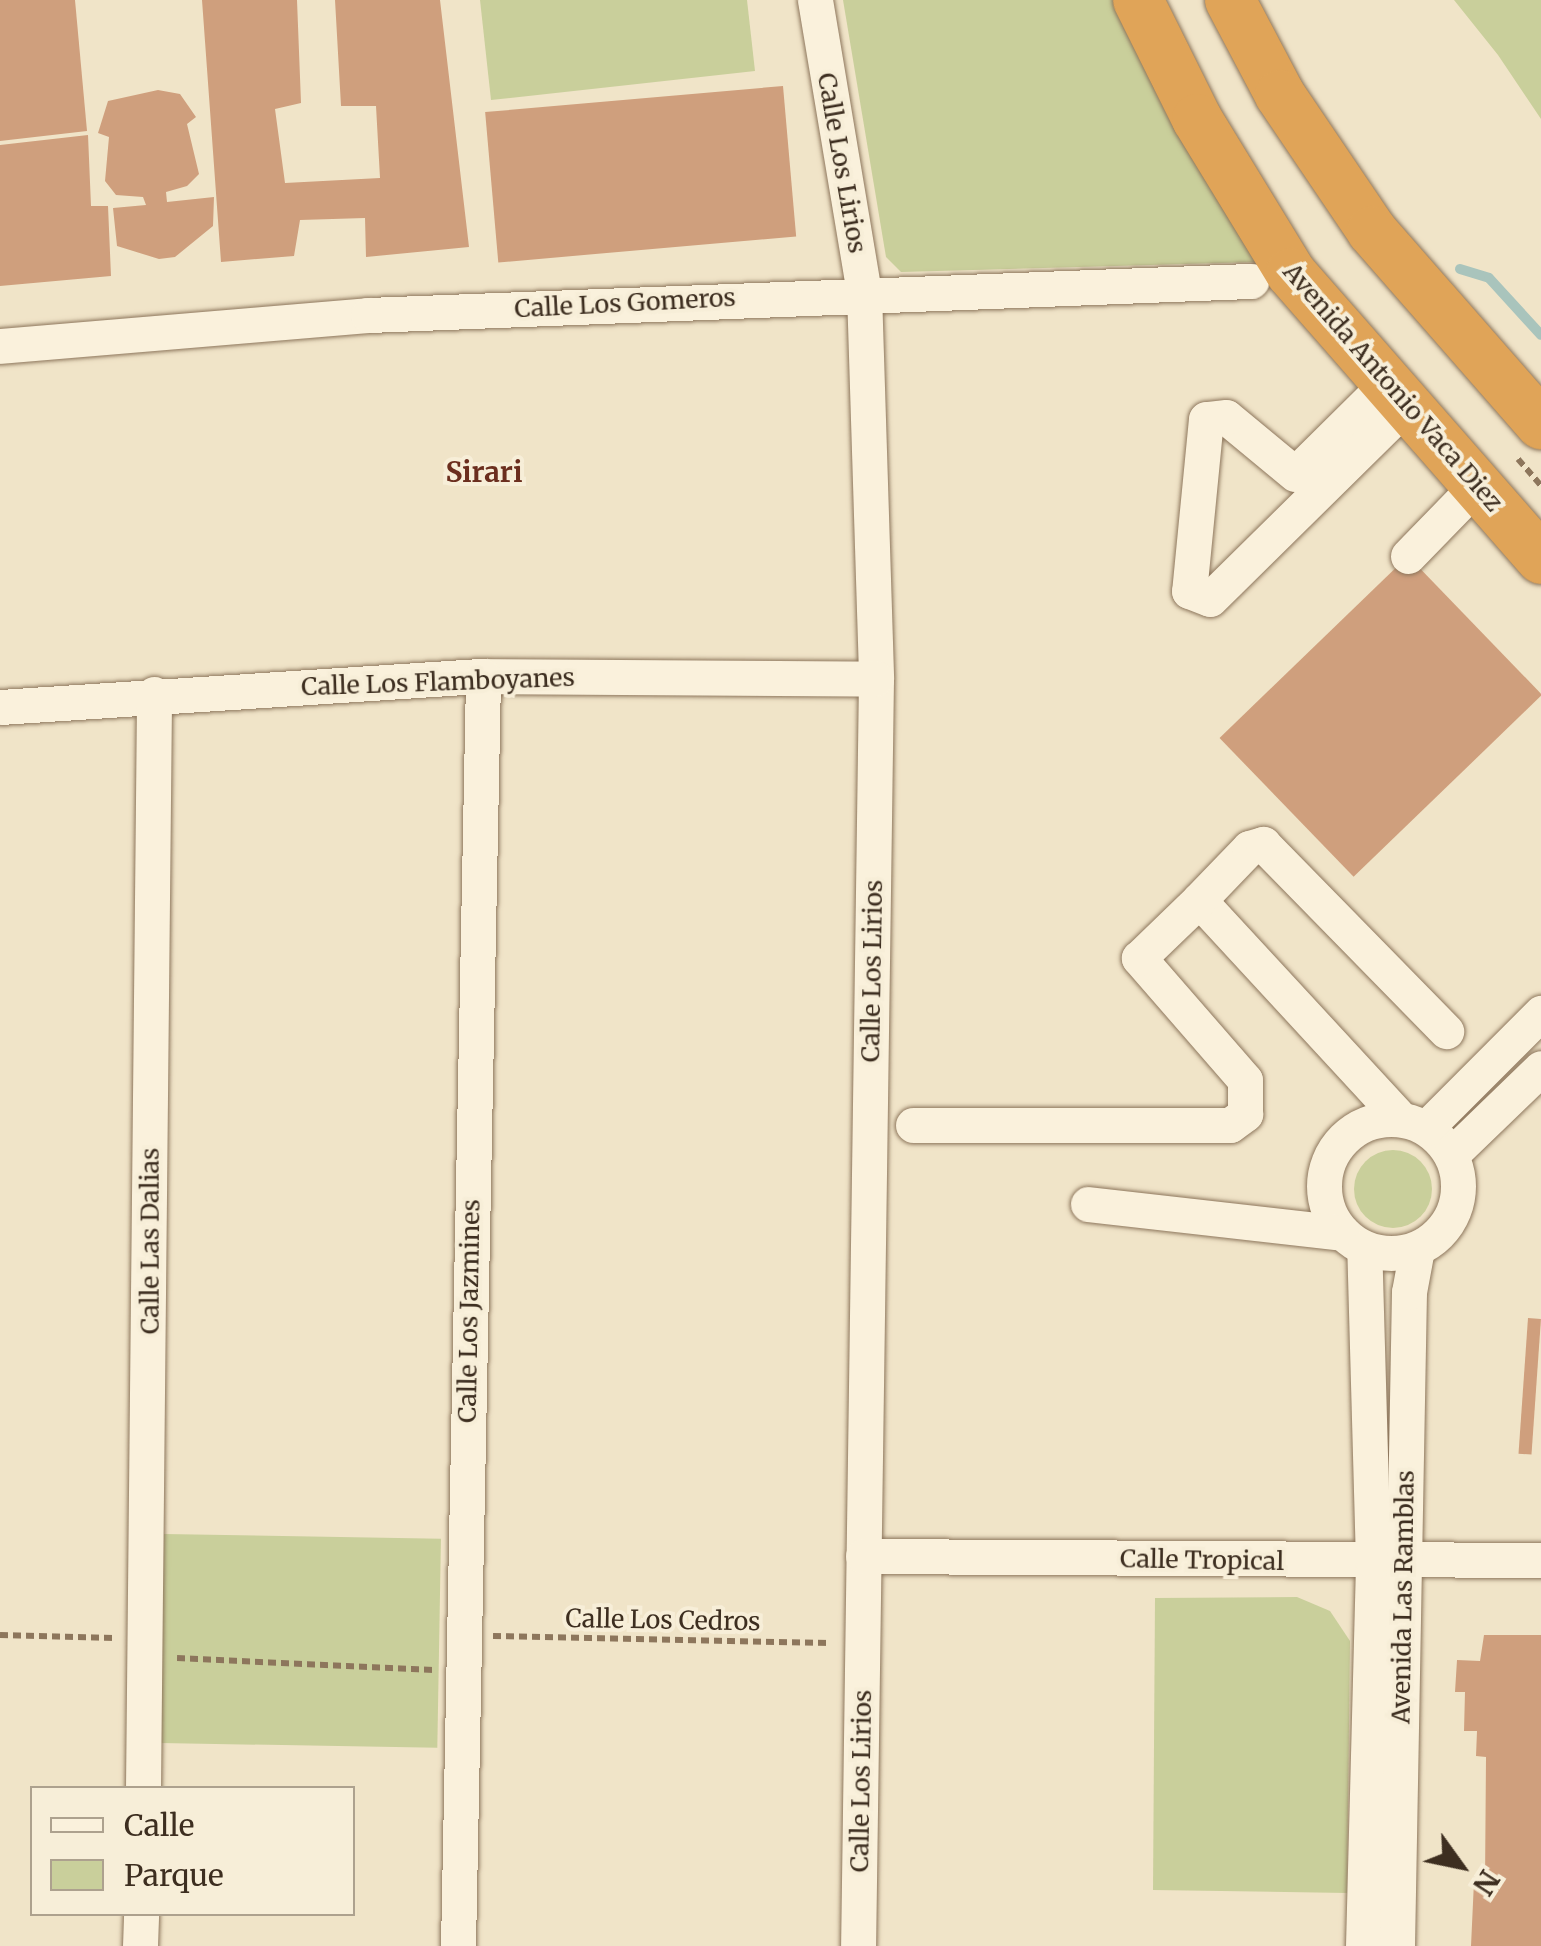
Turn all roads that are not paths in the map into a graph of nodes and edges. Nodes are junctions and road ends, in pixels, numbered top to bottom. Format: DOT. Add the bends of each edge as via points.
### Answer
graph roads {
  1 [pos="814,0"];
  2 [pos="1138,0"];
  3 [pos="1230,0"];
  4 [pos="1252,280"];
  5 [pos="864,292"];
  6 [pos="0,346"];
  7 [pos="1397,394"];
  8 [pos="1541,424"];
  9 [pos="1304,483"];
  10 [pos="1477,485"];
  11 [pos="1408,556"];
  12 [pos="1541,559"];
  13 [pos="482,676"];
  14 [pos="876,679"];
  15 [pos="154,694"];
  16 [pos="0,707"];
  17 [pos="1199,900"];
  18 [pos="1541,1013"];
  19 [pos="1446,1031"];
  20 [pos="1541,1068"];
  21 [pos="1414,1124"];
  22 [pos="913,1125"];
  23 [pos="1451,1155"];
  24 [pos="1088,1204"];
  25 [pos="1353,1241"];
  26 [pos="1417,1249"];
  27 [pos="863,1556"];
  28 [pos="1541,1560"];
  29 [pos="1388,1562"];
  30 [pos="143,1786"];
  31 [pos="141,1916"];
  32 [pos="140,1946"];
  33 [pos="458,1946"];
  34 [pos="858,1946"];
  35 [pos="1363,1946"];
  36 [pos="1397,1946"];
  1 -- 5 [label="street, Calle Los Lirios"];
  2 -- 7 [label="highway, Avenida Antonio Vaca Diez" via="1197,119 1292,272"];
  3 -- 8 [label="highway" via="1280,96 1372,231"];
  4 -- 5 [label="street, Calle Los Gomeros"];
  5 -- 6 [label="street, Calle Los Gomeros" via="368,315"];
  5 -- 14 [label="street, Calle Los Lirios"];
  7 -- 9 [label="street"];
  7 -- 10 [label="highway, Avenida Antonio Vaca Diez"];
  9 -- 9 [label="street" via="1226,417 1206,419 1188,591 1210,599"];
  10 -- 11 [label="street"];
  10 -- 12 [label="highway, Avenida Antonio Vaca Diez"];
  13 -- 14 [label="street, Calle Los Flamboyanes"];
  13 -- 15 [label="street, Calle Los Flamboyanes"];
  13 -- 33 [label="street, Calle Los Jazmines"];
  14 -- 27 [label="street, Calle Los Lirios"];
  15 -- 16 [label="street, Calle Los Flamboyanes"];
  15 -- 30 [label="street, Calle Las Dalias"];
  17 -- 19 [label="street" via="1249,848 1263,844"];
  17 -- 21 [label="street"];
  17 -- 22 [label="street" via="1139,958 1245,1080 1245,1114 1230,1125"];
  18 -- 21 [label="street"];
  20 -- 23 [label="street"];
  21 -- 23 [label="street"];
  21 -- 25 [label="street" via="1361,1128 1331,1155 1324,1182 1328,1209"];
  23 -- 26 [label="street" via="1458,1182 1454,1209 1440,1233"];
  24 -- 25 [label="street"];
  25 -- 26 [label="street" via="1390,1254"];
  25 -- 29 [label="street, Avenida Las Ramblas"];
  26 -- 29 [label="street, Avenida Las Ramblas"];
  27 -- 29 [label="street, Calle Tropical"];
  27 -- 34 [label="street, Calle Los Lirios"];
  28 -- 29 [label="street, Calle Tropical"];
  29 -- 35 [label="street, Avenida Las Ramblas"];
  29 -- 36 [label="street, Avenida Las Ramblas"];
  31 -- 32 [label="street"];
}
